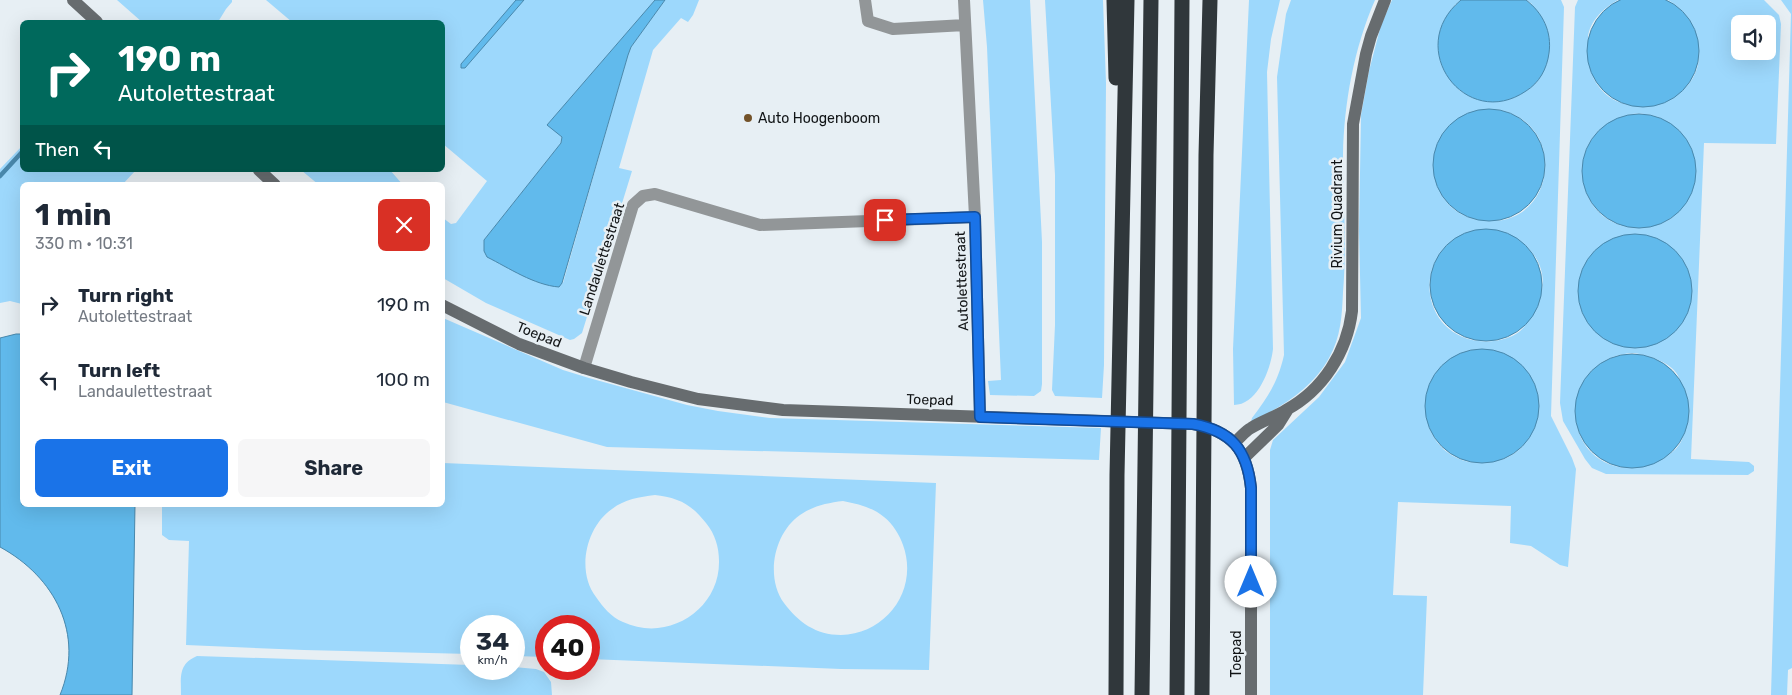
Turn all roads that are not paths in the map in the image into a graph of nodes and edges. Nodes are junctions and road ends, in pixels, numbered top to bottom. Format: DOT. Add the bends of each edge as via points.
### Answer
graph roads {
  1 [pos="73,0"];
  2 [pos="865,0"];
  3 [pos="964,0"];
  4 [pos="1114,0"];
  5 [pos="1127,0"];
  6 [pos="1151,0"];
  7 [pos="1182,0"];
  8 [pos="1210,0"];
  9 [pos="1385,0"];
  10 [pos="95,20"];
  11 [pos="965,25"];
  12 [pos="1123,167"];
  13 [pos="261,172"];
  14 [pos="272,182"];
  15 [pos="975,217"];
  16 [pos="445,307"];
  17 [pos="584,368"];
  18 [pos="1288,409"];
  19 [pos="980,417"];
  20 [pos="1234,443"];
  21 [pos="1244,458"];
  22 [pos="1116,695"];
  23 [pos="1142,695"];
  24 [pos="1177,695"];
  25 [pos="1202,695"];
  26 [pos="1251,695"];
  1 -- 10 [label="street"];
  2 -- 11 [label="street" via="868,21 893,29"];
  3 -- 11 [label="street, Autolettestraat"];
  4 -- 12 [label="highway" via="1116,133"];
  5 -- 12 [label="highway"];
  6 -- 23 [label="highway"];
  7 -- 24 [label="highway"];
  8 -- 25 [label="highway"];
  9 -- 18 [label="street, Rivium Quadrant" via="1366,54 1353,124 1351,323 1343,347 1325,377"];
  11 -- 15 [label="street, Autolettestraat"];
  12 -- 22 [label="highway"];
  13 -- 14 [label="street"];
  15 -- 17 [label="street, Landaulettestraat" via="760,225 655,194 643,196 633,205"];
  15 -- 19 [label="street, Autolettestraat"];
  16 -- 17 [label="street, Toepad" via="519,344"];
  17 -- 19 [label="street, Toepad" via="698,399 782,410"];
  18 -- 20 [label="street, Rivium Quadrant" via="1250,428"];
  18 -- 21 [label="street, Rivium Quadrant" via="1278,425"];
  19 -- 20 [label="street, Toepad" via="1193,424 1220,433"];
  20 -- 21 [label="street, Toepad"];
  21 -- 26 [label="street, Toepad" via="1251,488"];
}
